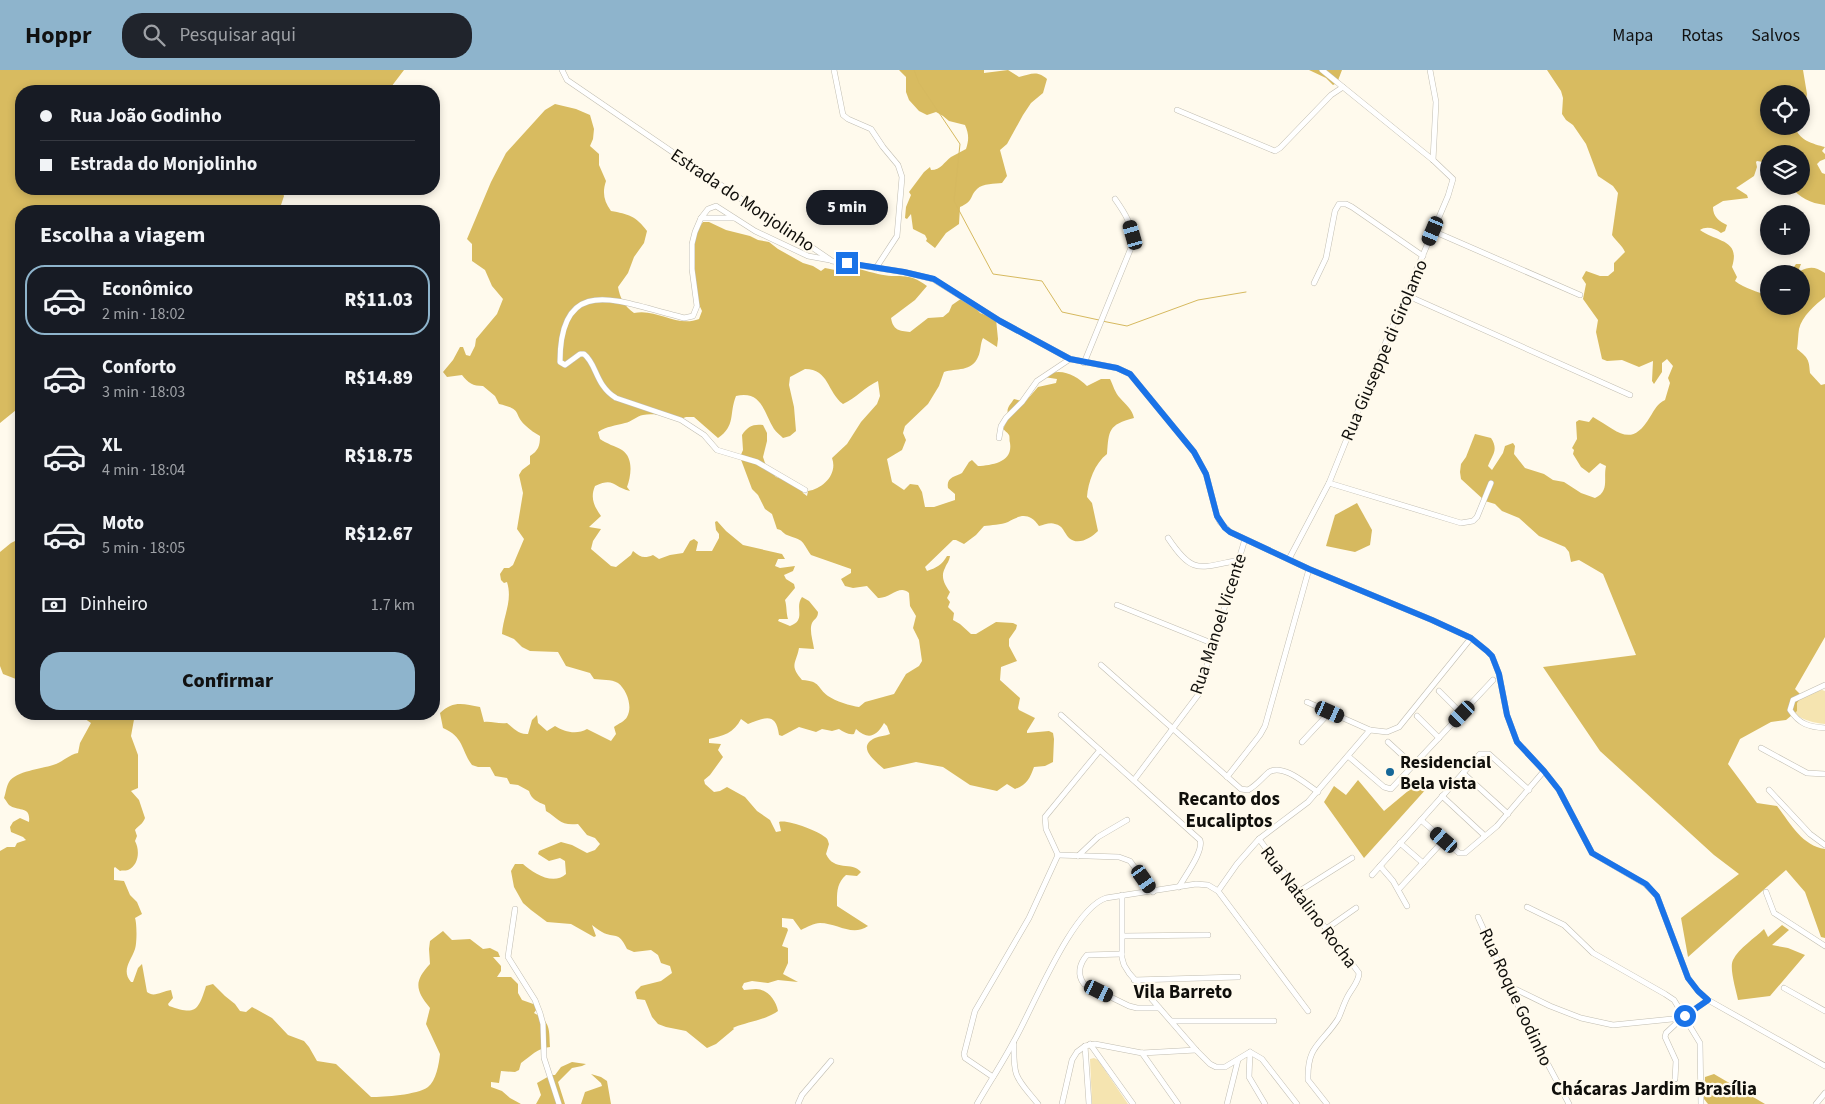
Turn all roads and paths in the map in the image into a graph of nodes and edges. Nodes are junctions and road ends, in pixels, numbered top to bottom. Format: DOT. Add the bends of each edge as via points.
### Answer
graph roads {
  1 [pos="562,70"];
  2 [pos="834,70"];
  3 [pos="1322,70"];
  4 [pos="1430,70"];
  5 [pos="1343,87"];
  6 [pos="1176,110"];
  7 [pos="1433,160"];
  8 [pos="1115,199"];
  9 [pos="701,218"];
  10 [pos="734,218"];
  11 [pos="1433,231"];
  12 [pos="1423,256"];
  13 [pos="832,261"];
  14 [pos="876,268"];
  15 [pos="1314,283"];
  16 [pos="1406,295"];
  17 [pos="1580,295"];
  18 [pos="1070,359"];
  19 [pos="1084,362"];
  20 [pos="1630,395"];
  21 [pos="999,438"];
  22 [pos="1328,482"];
  23 [pos="1491,483"];
  24 [pos="805,490"];
  25 [pos="1168,538"];
  26 [pos="1245,539"];
  27 [pos="1289,559"];
  28 [pos="1239,560"];
  29 [pos="1309,569"];
  30 [pos="1117,606"];
  31 [pos="1471,638"];
  32 [pos="1214,644"];
  33 [pos="1102,665"];
  34 [pos="1493,680"];
  35 [pos="1825,685"];
  36 [pos="1439,691"];
  37 [pos="1307,702"];
  38 [pos="1330,712"];
  39 [pos="1462,714"];
  40 [pos="1061,715"];
  41 [pos="1417,716"];
  42 [pos="1172,728"];
  43 [pos="1825,728"];
  44 [pos="1370,730"];
  45 [pos="1439,738"];
  46 [pos="1302,742"];
  47 [pos="1388,742"];
  48 [pos="1761,748"];
  49 [pos="1100,750"];
  50 [pos="1348,756"];
  51 [pos="1414,766"];
  52 [pos="1544,771"];
  53 [pos="1463,773"];
  54 [pos="1825,774"];
  55 [pos="1227,777"];
  56 [pos="1134,780"];
  57 [pos="1529,790"];
  58 [pos="1769,790"];
  59 [pos="1318,792"];
  60 [pos="1442,796"];
  61 [pos="1508,814"];
  62 [pos="1127,820"];
  63 [pos="1421,820"];
  64 [pos="1485,836"];
  65 [pos="1259,839"];
  66 [pos="1444,840"];
  67 [pos="1400,843"];
  68 [pos="1825,845"];
  69 [pos="1058,855"];
  70 [pos="1078,856"];
  71 [pos="1352,858"];
  72 [pos="1423,863"];
  73 [pos="1380,866"];
  74 [pos="1372,875"];
  75 [pos="1179,887"];
  76 [pos="1399,889"];
  77 [pos="1218,891"];
  78 [pos="1153,892"];
  79 [pos="1298,892"];
  80 [pos="1766,892"];
  81 [pos="1122,895"];
  82 [pos="1407,906"];
  83 [pos="1527,907"];
  84 [pos="1356,908"];
  85 [pos="515,909"];
  86 [pos="1478,917"];
  87 [pos="1326,929"];
  88 [pos="1208,935"];
  89 [pos="1123,936"];
  90 [pos="1825,946"];
  91 [pos="1122,954"];
  92 [pos="1238,977"];
  93 [pos="1134,980"];
  94 [pos="1509,986"];
  95 [pos="1784,988"];
  96 [pos="1708,1000"];
  97 [pos="1159,1008"];
  98 [pos="1308,1010"];
  99 [pos="1825,1011"];
  100 [pos="1684,1017"];
  101 [pos="1172,1021"];
  102 [pos="1274,1021"];
  103 [pos="1015,1040"];
  104 [pos="1088,1045"];
  105 [pos="1196,1050"];
  106 [pos="1250,1052"];
  107 [pos="1142,1053"];
  108 [pos="1238,1060"];
  109 [pos="831,1061"];
  110 [pos="1825,1066"];
  111 [pos="993,1078"];
  112 [pos="1674,1079"];
  113 [pos="1825,1093"];
  114 [pos="559,1104"];
  115 [pos="798,1104"];
  116 [pos="977,1104"];
  117 [pos="1038,1104"];
  118 [pos="1062,1104"];
  119 [pos="1088,1104"];
  120 [pos="1133,1104"];
  121 [pos="1178,1104"];
  122 [pos="1227,1104"];
  123 [pos="1264,1104"];
  124 [pos="1297,1104"];
  125 [pos="1327,1104"];
  126 [pos="1569,1104"];
  127 [pos="1701,1104"];
  128 [pos="1816,1104"];
  1 -- 13 [label="street, Estrada do Monjolinho" via="567,80"];
  2 -- 14 [label="street" via="843,115 871,129 898,165 902,177 897,236"];
  3 -- 5 [label="street, Rua Giuseppe di Girolamo"];
  4 -- 7 [label="street" via="1436,102"];
  5 -- 6 [label="street" via="1275,150"];
  5 -- 7 [label="street, Rua Giuseppe di Girolamo"];
  7 -- 11 [label="street, Rua Giuseppe di Girolamo" via="1454,182"];
  8 -- 19 [label="street" via="1128,220 1133,243"];
  9 -- 10 [label="street"];
  9 -- 10 [label="street" via="712,206"];
  9 -- 24 [label="street" via="692,244 695,313 684,318 613,300 588,301 576,307 567,320 560,362 565,365 584,354 609,394 681,420 704,434 717,450 757,462"];
  10 -- 13 [label="street" via="808,256"];
  11 -- 12 [label="street, Rua Giuseppe di Girolamo"];
  11 -- 17 [label="street"];
  12 -- 15 [label="street" via="1352,207 1339,204 1326,258"];
  12 -- 16 [label="street, Rua Giuseppe di Girolamo"];
  13 -- 14 [label="street, Estrada do Monjolinho"];
  14 -- 18 [label="street, Estrada do Monjolinho" via="934,279 1000,321"];
  16 -- 20 [label="street"];
  16 -- 22 [label="street, Rua Giuseppe di Girolamo"];
  18 -- 19 [label="street, Estrada do Monjolinho"];
  18 -- 21 [label="street" via="1037,381 1006,418"];
  19 -- 26 [label="street, Estrada do Monjolinho" via="1117,368 1130,374 1194,452 1206,474 1220,522 1230,532"];
  22 -- 23 [label="street" via="1461,524 1478,517"];
  22 -- 27 [label="street, Rua Giuseppe di Girolamo"];
  25 -- 28 [label="street" via="1183,559 1194,566"];
  26 -- 27 [label="street, Estrada do Monjolinho"];
  26 -- 28 [label="street, Rua Manoel Vicente"];
  27 -- 29 [label="street, Estrada do Monjolinho"];
  28 -- 32 [label="street, Rua Manoel Vicente"];
  29 -- 31 [label="street, Estrada do Monjolinho"];
  29 -- 55 [label="street" via="1265,726"];
  30 -- 32 [label="street"];
  31 -- 44 [label="street" via="1399,727 1387,732"];
  31 -- 52 [label="street, Estrada do Monjolinho" via="1492,656 1514,736"];
  32 -- 42 [label="street, Rua Manoel Vicente" via="1198,695"];
  33 -- 42 [label="street"];
  34 -- 39 [label="street"];
  35 -- 43 [label="street" via="1793,700 1790,710 1808,726"];
  36 -- 39 [label="street"];
  37 -- 38 [label="street"];
  38 -- 44 [label="street"];
  38 -- 46 [label="street"];
  39 -- 45 [label="street"];
  40 -- 49 [label="street"];
  41 -- 45 [label="street"];
  42 -- 55 [label="street"];
  42 -- 56 [label="street, Rua Manoel Vicente"];
  44 -- 50 [label="street"];
  45 -- 51 [label="street"];
  47 -- 51 [label="street"];
  48 -- 54 [label="street" via="1807,773"];
  49 -- 56 [label="street"];
  49 -- 69 [label="street" via="1045,817 1046,829"];
  50 -- 51 [label="street" via="1386,789 1393,788"];
  50 -- 59 [label="street"];
  52 -- 57 [label="street"];
  52 -- 96 [label="street, Estrada do Monjolinho" via="1564,799 1592,853 1646,884 1657,896 1682,966 1688,978"];
  53 -- 57 [label="street" via="1480,754 1486,753"];
  53 -- 60 [label="street"];
  53 -- 61 [label="street"];
  55 -- 59 [label="street" via="1241,789 1248,790 1273,770 1282,770"];
  56 -- 75 [label="street" via="1200,840 1200,851"];
  57 -- 61 [label="street"];
  58 -- 68 [label="street" via="1810,834"];
  59 -- 65 [label="street"];
  60 -- 63 [label="street"];
  60 -- 64 [label="street"];
  61 -- 64 [label="street"];
  62 -- 70 [label="street" via="1098,837"];
  63 -- 66 [label="street"];
  63 -- 67 [label="street"];
  64 -- 66 [label="street" via="1463,854"];
  65 -- 77 [label="street"];
  65 -- 79 [label="street, Rua Natalino Rocha"];
  66 -- 72 [label="street"];
  67 -- 72 [label="street"];
  67 -- 73 [label="street"];
  69 -- 70 [label="street"];
  69 -- 111 [label="street" via="1029,918 973,1015 965,1058"];
  70 -- 78 [label="street" via="1119,857 1130,861"];
  71 -- 79 [label="street"];
  72 -- 76 [label="street"];
  73 -- 74 [label="street"];
  73 -- 76 [label="street"];
  75 -- 77 [label="street" via="1205,884"];
  75 -- 78 [label="street"];
  76 -- 82 [label="street"];
  77 -- 98 [label="street"];
  78 -- 81 [label="street"];
  79 -- 87 [label="street, Rua Natalino Rocha"];
  80 -- 90 [label="street" via="1774,912"];
  81 -- 89 [label="street"];
  81 -- 103 [label="street" via="1099,900 1088,909 1055,959"];
  83 -- 100 [label="street" via="1564,925 1593,953 1674,1000"];
  84 -- 87 [label="street"];
  85 -- 114 [label="street" via="508,957 540,1013 544,1058"];
  86 -- 94 [label="street, Rua Roque Godinho"];
  87 -- 125 [label="street, Rua Natalino Rocha" via="1359,976 1338,1019 1314,1047 1309,1062 1308,1080"];
  88 -- 89 [label="street"];
  89 -- 91 [label="street"];
  91 -- 93 [label="street" via="1124,965"];
  91 -- 97 [label="street" via="1087,955 1079,976 1084,984 1130,1006"];
  92 -- 93 [label="street"];
  93 -- 97 [label="street"];
  94 -- 100 [label="street" via="1550,1006 1603,1024"];
  94 -- 126 [label="street, Rua Roque Godinho"];
  95 -- 99 [label="street"];
  96 -- 100 [label="street"];
  96 -- 110 [label="street, Estrada do Monjolinho"];
  97 -- 101 [label="street"];
  100 -- 112 [label="street" via="1665,1037 1676,1061"];
  100 -- 127 [label="street" via="1700,1043"];
  101 -- 102 [label="street"];
  101 -- 105 [label="street"];
  103 -- 111 [label="street"];
  103 -- 117 [label="street" via="1015,1072"];
  104 -- 107 [label="street"];
  104 -- 118 [label="street" via="1072,1060"];
  104 -- 119 [label="street"];
  104 -- 120 [label="street"];
  105 -- 107 [label="street"];
  105 -- 108 [label="street" via="1216,1067 1225,1067"];
  106 -- 108 [label="street"];
  106 -- 123 [label="street" via="1249,1077"];
  106 -- 124 [label="street" via="1259,1055"];
  107 -- 121 [label="street"];
  108 -- 122 [label="street"];
  109 -- 115 [label="street"];
  111 -- 116 [label="street"];
  113 -- 128 [label="street"];
}
